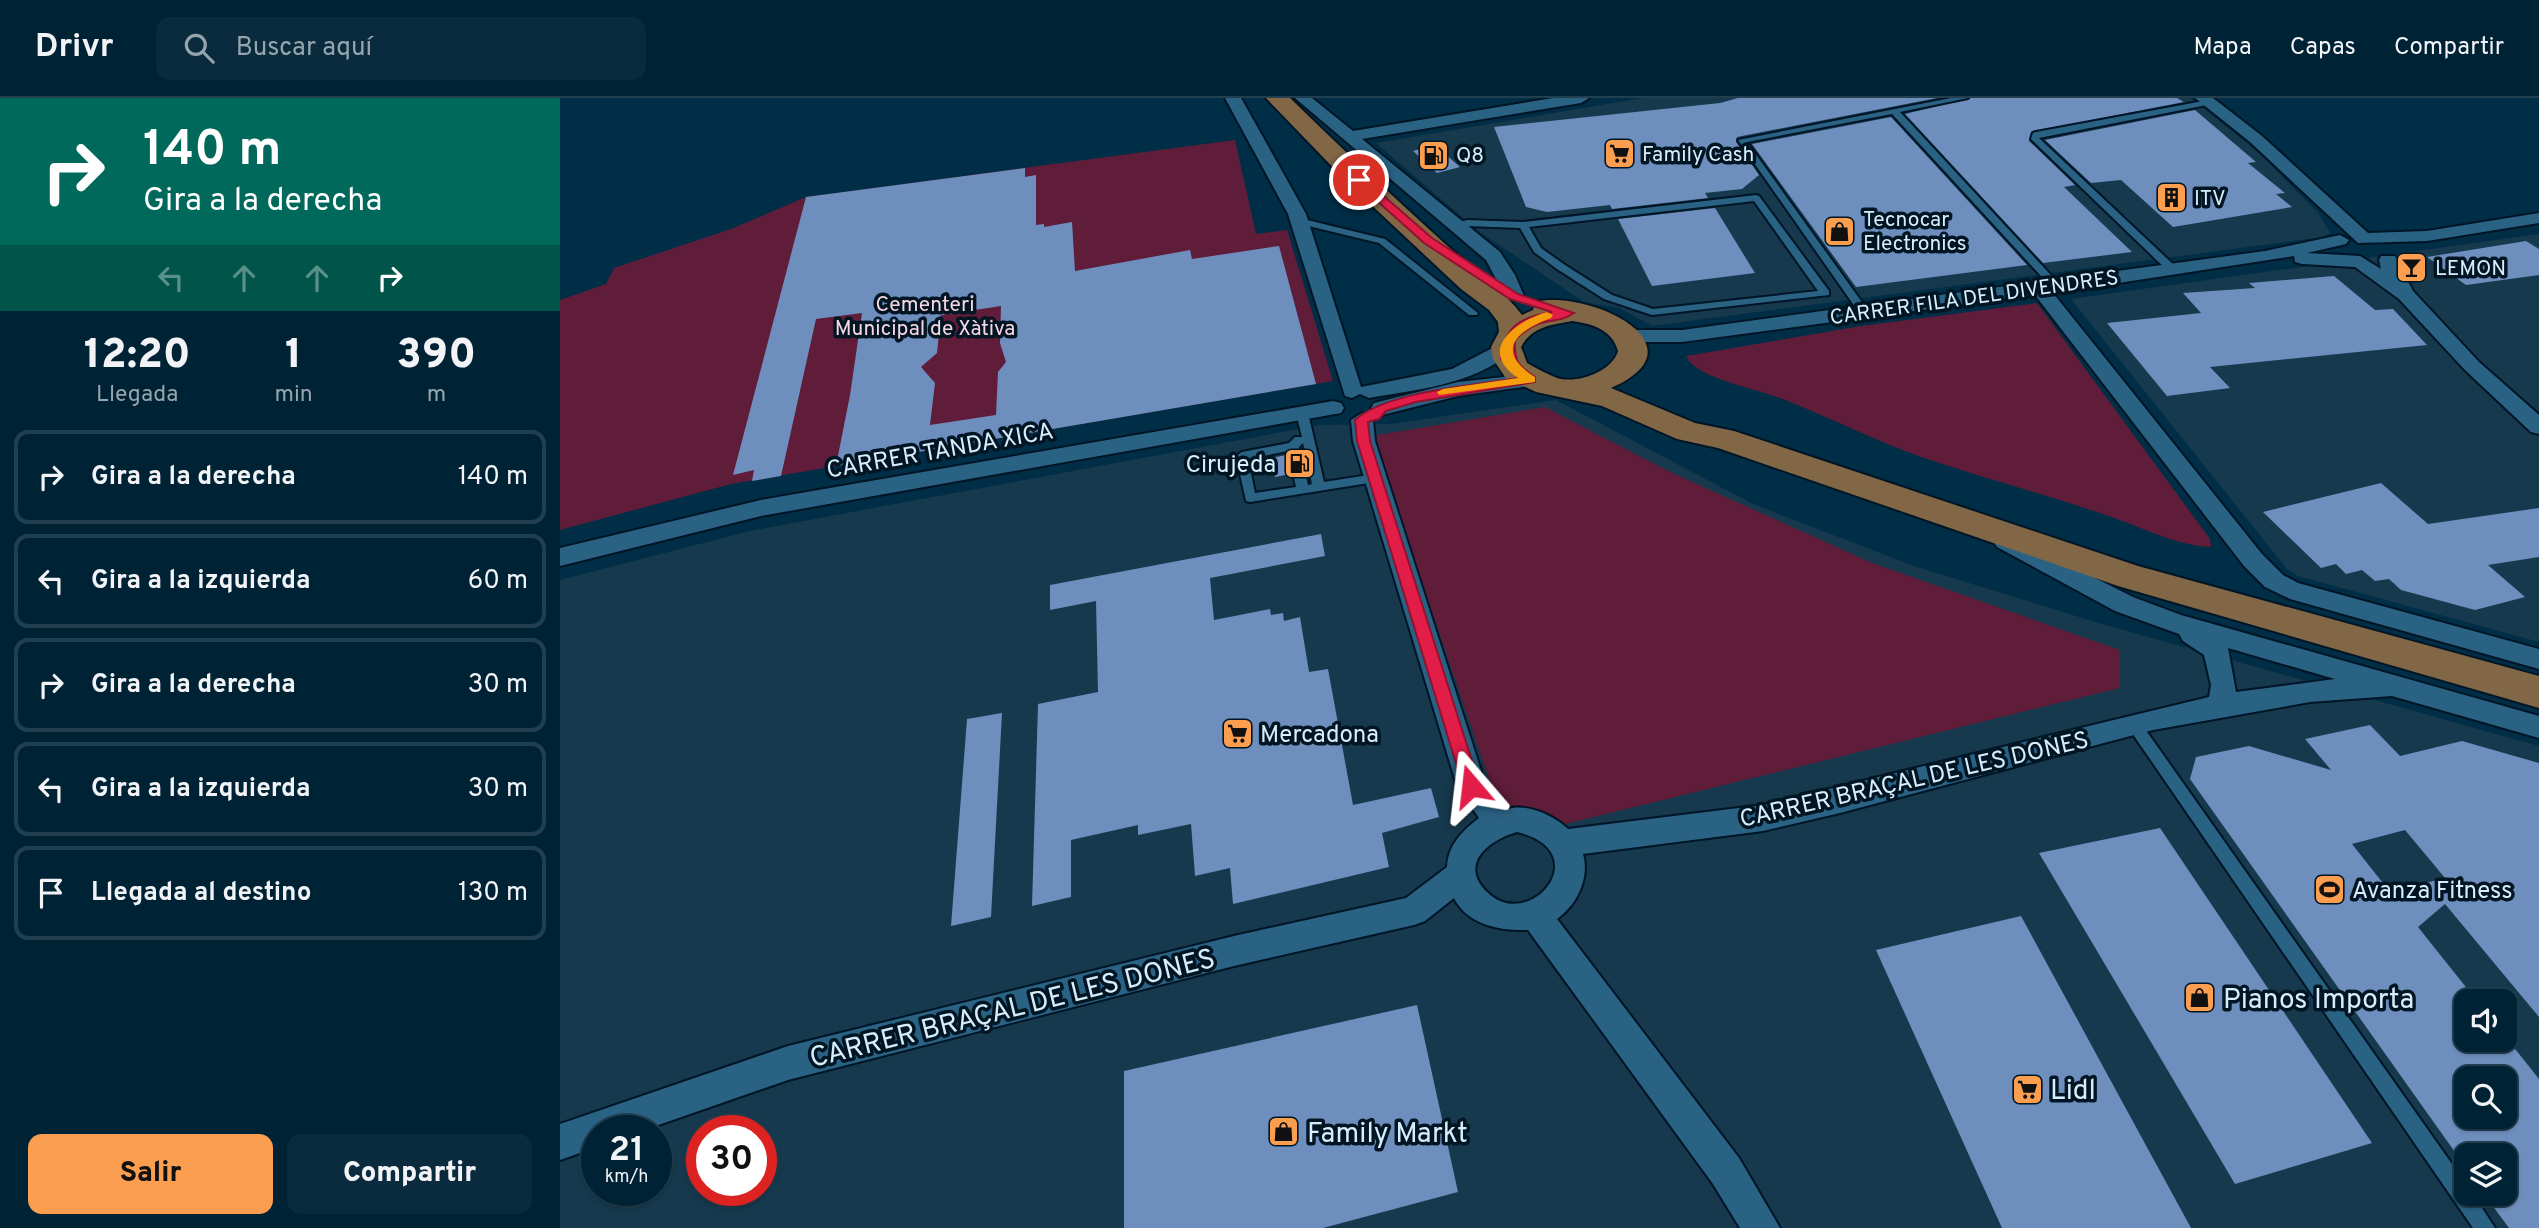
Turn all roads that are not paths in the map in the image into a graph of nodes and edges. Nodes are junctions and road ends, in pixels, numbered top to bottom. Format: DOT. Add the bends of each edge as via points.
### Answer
graph roads {
  1 [pos="1233,98"];
  2 [pos="1277,98"];
  3 [pos="1303,98"];
  4 [pos="1581,98"];
  5 [pos="1964,98"];
  6 [pos="2206,100"];
  7 [pos="1894,111"];
  8 [pos="1352,136"];
  9 [pos="1298,218"];
  10 [pos="2539,218"];
  11 [pos="1455,225"];
  12 [pos="1523,225"];
  13 [pos="2348,235"];
  14 [pos="2427,236"];
  15 [pos="1428,241"];
  16 [pos="2265,257"];
  17 [pos="2389,258"];
  18 [pos="2360,262"];
  19 [pos="2173,270"];
  20 [pos="2048,287"];
  21 [pos="2406,295"];
  22 [pos="1514,296"];
  23 [pos="1864,312"];
  24 [pos="1473,313"];
  25 [pos="1569,313"];
  26 [pos="1510,339"];
  27 [pos="1628,350"];
  28 [pos="1530,380"];
  29 [pos="1566,388"];
  30 [pos="1366,402"];
  31 [pos="1333,408"];
  32 [pos="1304,422"];
  33 [pos="2539,427"];
  34 [pos="1723,438"];
  35 [pos="1293,446"];
  36 [pos="1375,478"];
  37 [pos="1319,487"];
  38 [pos="1303,490"];
  39 [pos="1979,527"];
  40 [pos="560,556"];
  41 [pos="2253,560"];
  42 [pos="2175,623"];
  43 [pos="2539,659"];
  44 [pos="2389,686"];
  45 [pos="2539,692"];
  46 [pos="2221,705"];
  47 [pos="2135,726"];
  48 [pos="2539,727"];
  49 [pos="1499,822"];
  50 [pos="1564,843"];
  51 [pos="1460,875"];
  52 [pos="1535,915"];
  53 [pos="560,1142"];
  54 [pos="1761,1228"];
  55 [pos="2484,1228"];
  1 -- 9 [label="street"];
  2 -- 15 [label="main road"];
  3 -- 8 [label="street"];
  4 -- 8 [label="street"];
  5 -- 7 [label="lane"];
  6 -- 13 [label="street" via="2256,139"];
  6 -- 19 [label="lane" via="2036,135 2035,139"];
  7 -- 20 [label="lane"];
  7 -- 23 [label="lane" via="1742,140"];
  8 -- 11 [label="street"];
  9 -- 24 [label="lane" via="1382,242"];
  9 -- 30 [label="street"];
  10 -- 14 [label="street, CARRER FILA DEL DIVENDRES"];
  11 -- 12 [label="lane"];
  11 -- 22 [label="street" via="1493,256"];
  12 -- 12 [label="lane" via="1756,198 1825,293 1652,312 1608,297 1560,267 1537,250"];
  13 -- 14 [label="street, CARRER FILA DEL DIVENDRES"];
  13 -- 16 [label="street, CARRER FILA DEL DIVENDRES"];
  13 -- 17 [label="street" via="2385,248"];
  13 -- 18 [label="street" via="2337,243 2339,251"];
  14 -- 17 [label="street, CARRER FILA DEL DIVENDRES"];
  15 -- 22 [label="main road"];
  15 -- 26 [label="main road" via="1499,304 1512,322"];
  16 -- 18 [label="street, CARRER FILA DEL DIVENDRES"];
  16 -- 19 [label="street, CARRER FILA DEL DIVENDRES"];
  17 -- 18 [label="street, CARRER FILA DEL DIVENDRES" via="2377,264"];
  17 -- 21 [label="street" via="2393,276"];
  18 -- 21 [label="street"];
  19 -- 20 [label="street, CARRER FILA DEL DIVENDRES"];
  20 -- 23 [label="street, CARRER FILA DEL DIVENDRES"];
  20 -- 41 [label="street"];
  21 -- 33 [label="street" via="2472,366"];
  22 -- 25 [label="main road"];
  23 -- 27 [label="street, CARRER FILA DEL DIVENDRES" via="1682,336"];
  25 -- 26 [label="main road" via="1537,318"];
  25 -- 27 [label="main road" via="1604,319"];
  26 -- 28 [label="main road" via="1508,359"];
  26 -- 30 [label="street" via="1495,358 1475,367"];
  27 -- 29 [label="main road" via="1609,380"];
  27 -- 34 [label="main road" via="1651,392"];
  28 -- 29 [label="main road"];
  28 -- 30 [label="street"];
  29 -- 34 [label="main road" via="1611,398 1688,432"];
  30 -- 31 [label="street" via="1340,395"];
  30 -- 31 [label="street" via="1339,417"];
  30 -- 36 [label="street" via="1364,441"];
  31 -- 32 [label="street, CARRER TANDA XICA"];
  32 -- 35 [label="lane"];
  32 -- 37 [label="lane"];
  32 -- 40 [label="street, CARRER TANDA XICA" via="761,508"];
  34 -- 39 [label="main road"];
  35 -- 38 [label="lane"];
  35 -- 38 [label="lane" via="1242,456 1250,498"];
  36 -- 37 [label="lane"];
  36 -- 49 [label="street" via="1471,786"];
  37 -- 38 [label="lane"];
  39 -- 42 [label="street" via="2124,604"];
  39 -- 45 [label="main road" via="2131,577"];
  41 -- 43 [label="street" via="2290,590"];
  42 -- 44 [label="street"];
  42 -- 46 [label="street" via="2216,650 2224,685"];
  44 -- 46 [label="street, CARRER BRAÇAL DE LES DONES" via="2348,687"];
  44 -- 48 [label="street"];
  46 -- 47 [label="street, CARRER BRAÇAL DE LES DONES"];
  47 -- 50 [label="street, CARRER BRAÇAL DE LES DONES" via="1762,818"];
  47 -- 55 [label="lane"];
  49 -- 50 [label="street" via="1536,822"];
  49 -- 51 [label="street" via="1469,842"];
  50 -- 52 [label="street" via="1570,876 1564,892"];
  51 -- 52 [label="street" via="1478,906 1495,915"];
  51 -- 53 [label="street, CARRER BRAÇAL DE LES DONES" via="1414,911 1234,951 788,1063"];
  52 -- 54 [label="street" via="1726,1171"];
}
